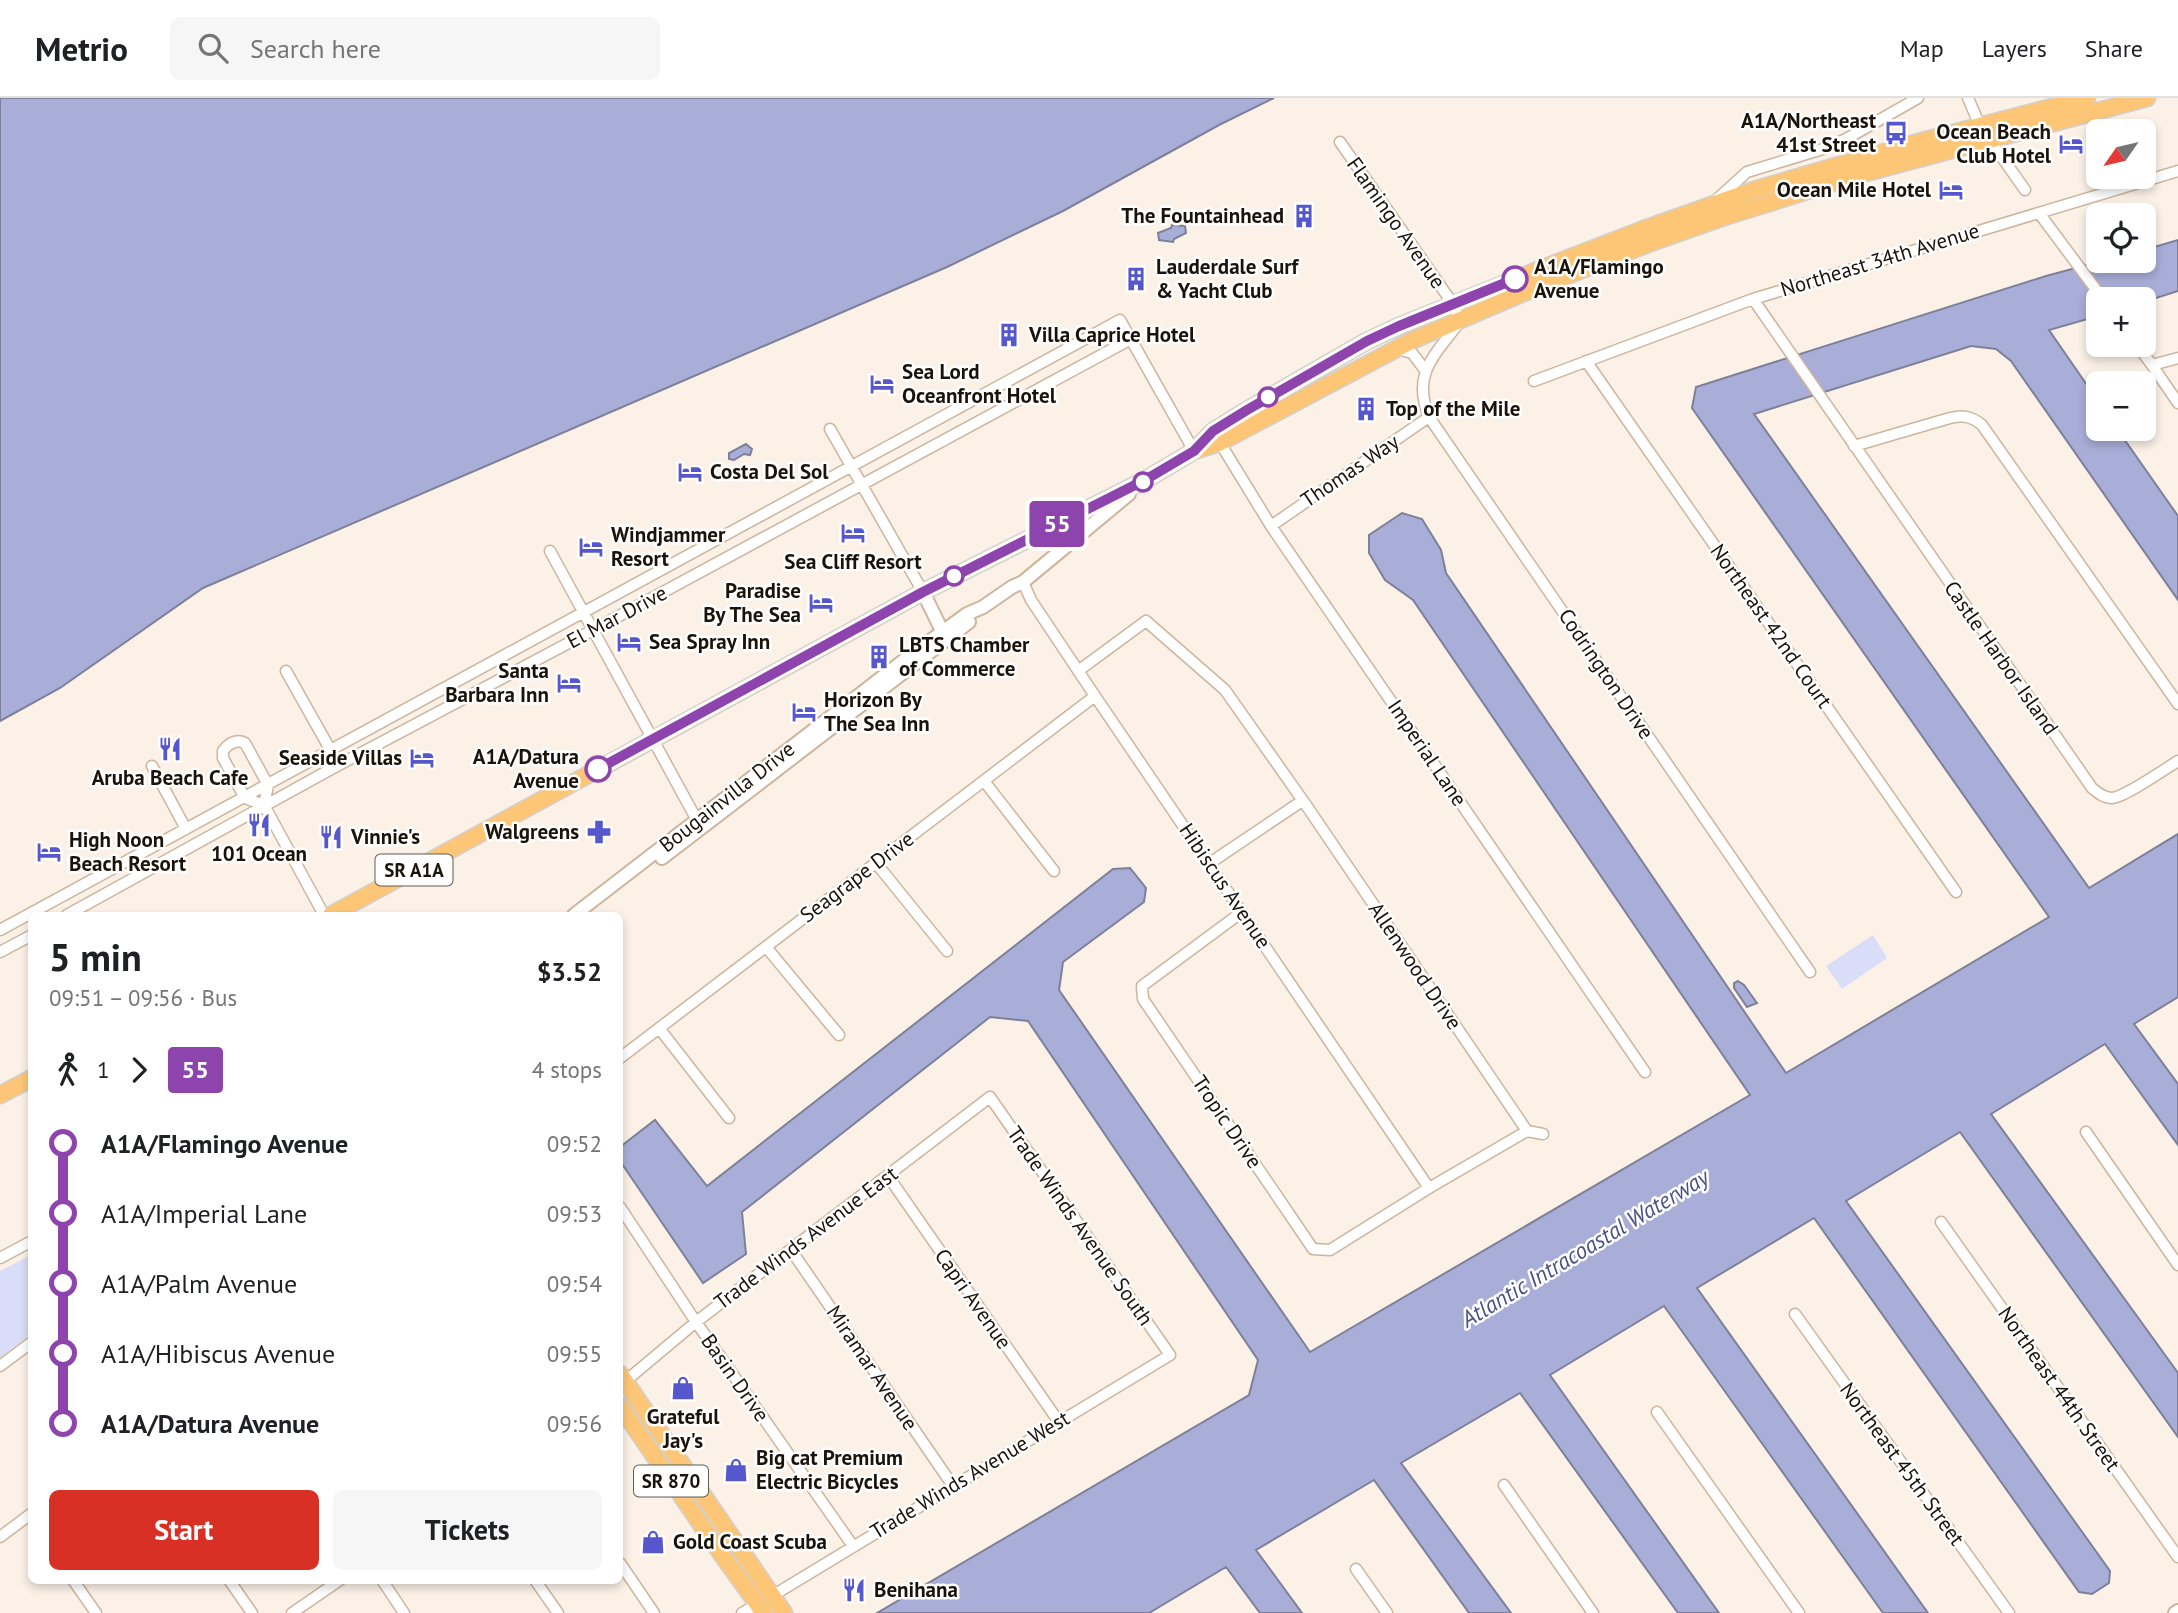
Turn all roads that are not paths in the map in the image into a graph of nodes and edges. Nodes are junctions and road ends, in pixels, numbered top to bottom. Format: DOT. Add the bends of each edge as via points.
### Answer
graph roads {
  1 [pos="1918,98"];
  2 [pos="2087,98"];
  3 [pos="2147,98"];
  4 [pos="1970,100"];
  5 [pos="1980,126"];
  6 [pos="1991,139"];
  7 [pos="1340,142"];
  8 [pos="2178,171"];
  9 [pos="2025,190"];
  10 [pos="1710,205"];
  11 [pos="2039,213"];
  12 [pos="2094,287"];
  13 [pos="1753,299"];
  14 [pos="1453,304"];
  15 [pos="1460,321"];
  16 [pos="1131,339"];
  17 [pos="1395,349"];
  18 [pos="2146,357"];
  19 [pos="2178,358"];
  20 [pos="1586,361"];
  21 [pos="2152,365"];
  22 [pos="1425,370"];
  23 [pos="1534,381"];
  24 [pos="2178,403"];
  25 [pos="1429,417"];
  26 [pos="830,429"];
  27 [pos="1216,437"];
  28 [pos="1854,446"];
  29 [pos="1194,451"];
  30 [pos="851,466"];
  31 [pos="1145,480"];
  32 [pos="862,485"];
  33 [pos="1270,526"];
  34 [pos="550,551"];
  35 [pos="1023,582"];
  36 [pos="923,592"];
  37 [pos="932,611"];
  38 [pos="583,612"];
  39 [pos="593,631"];
  40 [pos="945,636"];
  41 [pos="919,649"];
  42 [pos="286,671"];
  43 [pos="1078,671"];
  44 [pos="1095,696"];
  45 [pos="2178,704"];
  46 [pos="652,740"];
  47 [pos="331,751"];
  48 [pos="2178,761"];
  49 [pos="152,766"];
  50 [pos="984,780"];
  51 [pos="268,785"];
  52 [pos="245,798"];
  53 [pos="1302,801"];
  54 [pos="264,805"];
  55 [pos="698,824"];
  56 [pos="186,829"];
  57 [pos="876,863"];
  58 [pos="1210,863"];
  59 [pos="1054,871"];
  60 [pos="70,892"];
  61 [pos="1956,892"];
  62 [pos="80,909"];
  63 [pos="33,912"];
  64 [pos="74,912"];
  65 [pos="322,912"];
  66 [pos="337,912"];
  67 [pos="578,912"];
  68 [pos="590,912"];
  69 [pos="1242,912"];
  70 [pos="28,915"];
  71 [pos="0,930"];
  72 [pos="28,937"];
  73 [pos="766,947"];
  74 [pos="947,951"];
  75 [pos="0,952"];
  76 [pos="1810,972"];
  77 [pos="659,1028"];
  78 [pos="839,1035"];
  79 [pos="623,1056"];
  80 [pos="1645,1072"];
  81 [pos="28,1080"];
  82 [pos="0,1095"];
  83 [pos="990,1097"];
  84 [pos="729,1118"];
  85 [pos="1527,1131"];
  86 [pos="2086,1132"];
  87 [pos="1543,1135"];
  88 [pos="888,1175"];
  89 [pos="1429,1188"];
  90 [pos="623,1212"];
  91 [pos="1941,1222"];
  92 [pos="28,1243"];
  93 [pos="791,1250"];
  94 [pos="0,1258"];
  95 [pos="2178,1265"];
  96 [pos="1795,1314"];
  97 [pos="696,1322"];
  98 [pos="28,1345"];
  99 [pos="1170,1355"];
  100 [pos="0,1366"];
  101 [pos="623,1379"];
  102 [pos="623,1384"];
  103 [pos="623,1410"];
  104 [pos="1657,1412"];
  105 [pos="1059,1422"];
  106 [pos="1504,1485"];
  107 [pos="953,1486"];
  108 [pos="28,1519"];
  109 [pos="0,1537"];
  110 [pos="853,1546"];
  111 [pos="2178,1557"];
  112 [pos="623,1567"];
  113 [pos="1356,1569"];
  114 [pos="76,1584"];
  115 [pos="232,1584"];
  116 [pos="334,1584"];
  117 [pos="385,1584"];
  118 [pos="538,1584"];
  119 [pos="764,1604"];
  120 [pos="96,1613"];
  121 [pos="252,1613"];
  122 [pos="292,1613"];
  123 [pos="404,1613"];
  124 [pos="558,1613"];
  125 [pos="654,1613"];
  126 [pos="742,1613"];
  127 [pos="784,1613"];
  128 [pos="1387,1613"];
  129 [pos="1593,1613"];
  130 [pos="1799,1613"];
  131 [pos="2009,1613"];
  1 -- 10 [label="street" via="1846,139 1747,172"];
  2 -- 5 [label="main road, SR A1A"];
  3 -- 6 [label="main road, SR A1A"];
  4 -- 5 [label="street"];
  5 -- 6 [label="street"];
  5 -- 10 [label="main road, SR A1A"];
  6 -- 9 [label="street"];
  6 -- 15 [label="main road, SR A1A" via="1830,183 1653,242"];
  7 -- 14 [label="street, Flamingo Avenue"];
  8 -- 11 [label="street, Northeast 34th Avenue"];
  10 -- 14 [label="main road, SR A1A"];
  11 -- 12 [label="street"];
  11 -- 13 [label="street, Northeast 34th Avenue"];
  13 -- 20 [label="street, Northeast 34th Avenue"];
  13 -- 28 [label="street, Castle Harbor Island"];
  14 -- 15 [label="street"];
  14 -- 27 [label="main road, SR A1A" via="1367,341 1267,397"];
  15 -- 17 [label="main road, SR A1A"];
  15 -- 22 [label="street"];
  16 -- 29 [label="street"];
  16 -- 30 [label="street, El Mar Drive" via="1120,320"];
  16 -- 32 [label="street, El Mar Drive"];
  17 -- 22 [label="street" via="1412,353"];
  17 -- 27 [label="main road, SR A1A"];
  18 -- 21 [label="street"];
  19 -- 21 [label="street"];
  20 -- 23 [label="street"];
  20 -- 61 [label="street, Northeast 42nd Court"];
  21 -- 24 [label="street"];
  22 -- 25 [label="street, Codrington Drive" via="1423,401"];
  25 -- 33 [label="street, Thomas Way"];
  25 -- 76 [label="street, Codrington Drive"];
  26 -- 30 [label="street"];
  27 -- 29 [label="main road, SR A1A"];
  27 -- 33 [label="street, Imperial Lane"];
  28 -- 45 [label="street" via="1962,416 1982,425"];
  28 -- 48 [label="street, Castle Harbor Island" via="2092,788 2113,798"];
  29 -- 31 [label="main road, SR A1A"];
  30 -- 32 [label="street"];
  30 -- 38 [label="street, El Mar Drive"];
  31 -- 35 [label="street, Bougainvilla Drive"];
  31 -- 36 [label="main road, SR A1A"];
  32 -- 36 [label="street"];
  32 -- 39 [label="street, El Mar Drive"];
  33 -- 80 [label="street, Imperial Lane"];
  34 -- 38 [label="street"];
  35 -- 40 [label="street, Bougainvilla Drive" via="967,614"];
  35 -- 43 [label="street, Hibiscus Avenue"];
  36 -- 37 [label="street"];
  36 -- 46 [label="main road, SR A1A"];
  37 -- 40 [label="street"];
  37 -- 41 [label="street"];
  38 -- 39 [label="street"];
  38 -- 47 [label="street, El Mar Drive"];
  39 -- 46 [label="street"];
  39 -- 54 [label="street, El Mar Drive"];
  40 -- 41 [label="street, Bougainvilla Drive"];
  40 -- 55 [label="street, Bougainvilla Drive"];
  41 -- 55 [label="street, Bougainvilla Drive"];
  42 -- 47 [label="street"];
  43 -- 44 [label="street, Hibiscus Avenue"];
  43 -- 53 [label="street, Allenwood Drive" via="1146,621 1225,690"];
  44 -- 50 [label="street, Seagrape Drive"];
  44 -- 58 [label="street, Hibiscus Avenue"];
  46 -- 55 [label="street"];
  46 -- 66 [label="main road, SR A1A"];
  47 -- 51 [label="street, El Mar Drive"];
  49 -- 56 [label="street"];
  50 -- 57 [label="street, Seagrape Drive"];
  50 -- 59 [label="street"];
  51 -- 52 [label="street, El Mar Drive"];
  51 -- 52 [label="street" via="245,743 231,743 223,758"];
  51 -- 54 [label="street"];
  52 -- 54 [label="street"];
  52 -- 56 [label="street, El Mar Drive"];
  53 -- 58 [label="street"];
  53 -- 85 [label="street, Allenwood Drive"];
  54 -- 62 [label="street, El Mar Drive"];
  54 -- 65 [label="street"];
  55 -- 67 [label="street, Bougainvilla Drive"];
  55 -- 68 [label="street, Bougainvilla Drive"];
  56 -- 60 [label="street, El Mar Drive"];
  57 -- 73 [label="street, Seagrape Drive"];
  57 -- 74 [label="street"];
  58 -- 69 [label="street, Hibiscus Avenue"];
  60 -- 62 [label="street"];
  60 -- 63 [label="street, El Mar Drive"];
  62 -- 64 [label="street, El Mar Drive"];
  69 -- 89 [label="street, Hibiscus Avenue"];
  69 -- 89 [label="street, Tropic Drive" via="1142,986 1143,999 1313,1249 1330,1250"];
  70 -- 71 [label="street, El Mar Drive"];
  72 -- 75 [label="street"];
  73 -- 77 [label="street, Seagrape Drive"];
  73 -- 78 [label="street"];
  77 -- 79 [label="street, Seagrape Drive"];
  77 -- 84 [label="street"];
  81 -- 82 [label="main road"];
  83 -- 88 [label="street, Trade Winds Avenue East"];
  83 -- 99 [label="street, Trade Winds Avenue South"];
  85 -- 87 [label="street"];
  85 -- 89 [label="street"];
  86 -- 95 [label="street"];
  88 -- 93 [label="street, Trade Winds Avenue East"];
  88 -- 105 [label="street, Capri Avenue"];
  90 -- 97 [label="street, Basin Drive"];
  91 -- 111 [label="street, Northeast 44th Street"];
  92 -- 94 [label="street"];
  93 -- 97 [label="street, Trade Winds Avenue East"];
  93 -- 107 [label="street, Miramar Avenue"];
  96 -- 131 [label="street, Northeast 45th Street"];
  97 -- 101 [label="street, Trade Winds Avenue East"];
  97 -- 110 [label="street, Basin Drive"];
  98 -- 100 [label="street"];
  99 -- 105 [label="street, Trade Winds Avenue West"];
  102 -- 119 [label="main road, SR 870"];
  103 -- 119 [label="main road, SR 870" via="745,1588 761,1595"];
  104 -- 130 [label="street"];
  105 -- 107 [label="street, Trade Winds Avenue West"];
  106 -- 129 [label="street"];
  107 -- 110 [label="street, Trade Winds Avenue West"];
  108 -- 109 [label="street"];
  110 -- 119 [label="street, Trade Winds Avenue West"];
  112 -- 125 [label="street"];
  113 -- 128 [label="street"];
  114 -- 120 [label="street"];
  115 -- 121 [label="street"];
  116 -- 122 [label="street"];
  117 -- 123 [label="street"];
  118 -- 124 [label="street"];
  119 -- 126 [label="street, Trade Winds Avenue West"];
  119 -- 127 [label="main road, SR 870"];
}
